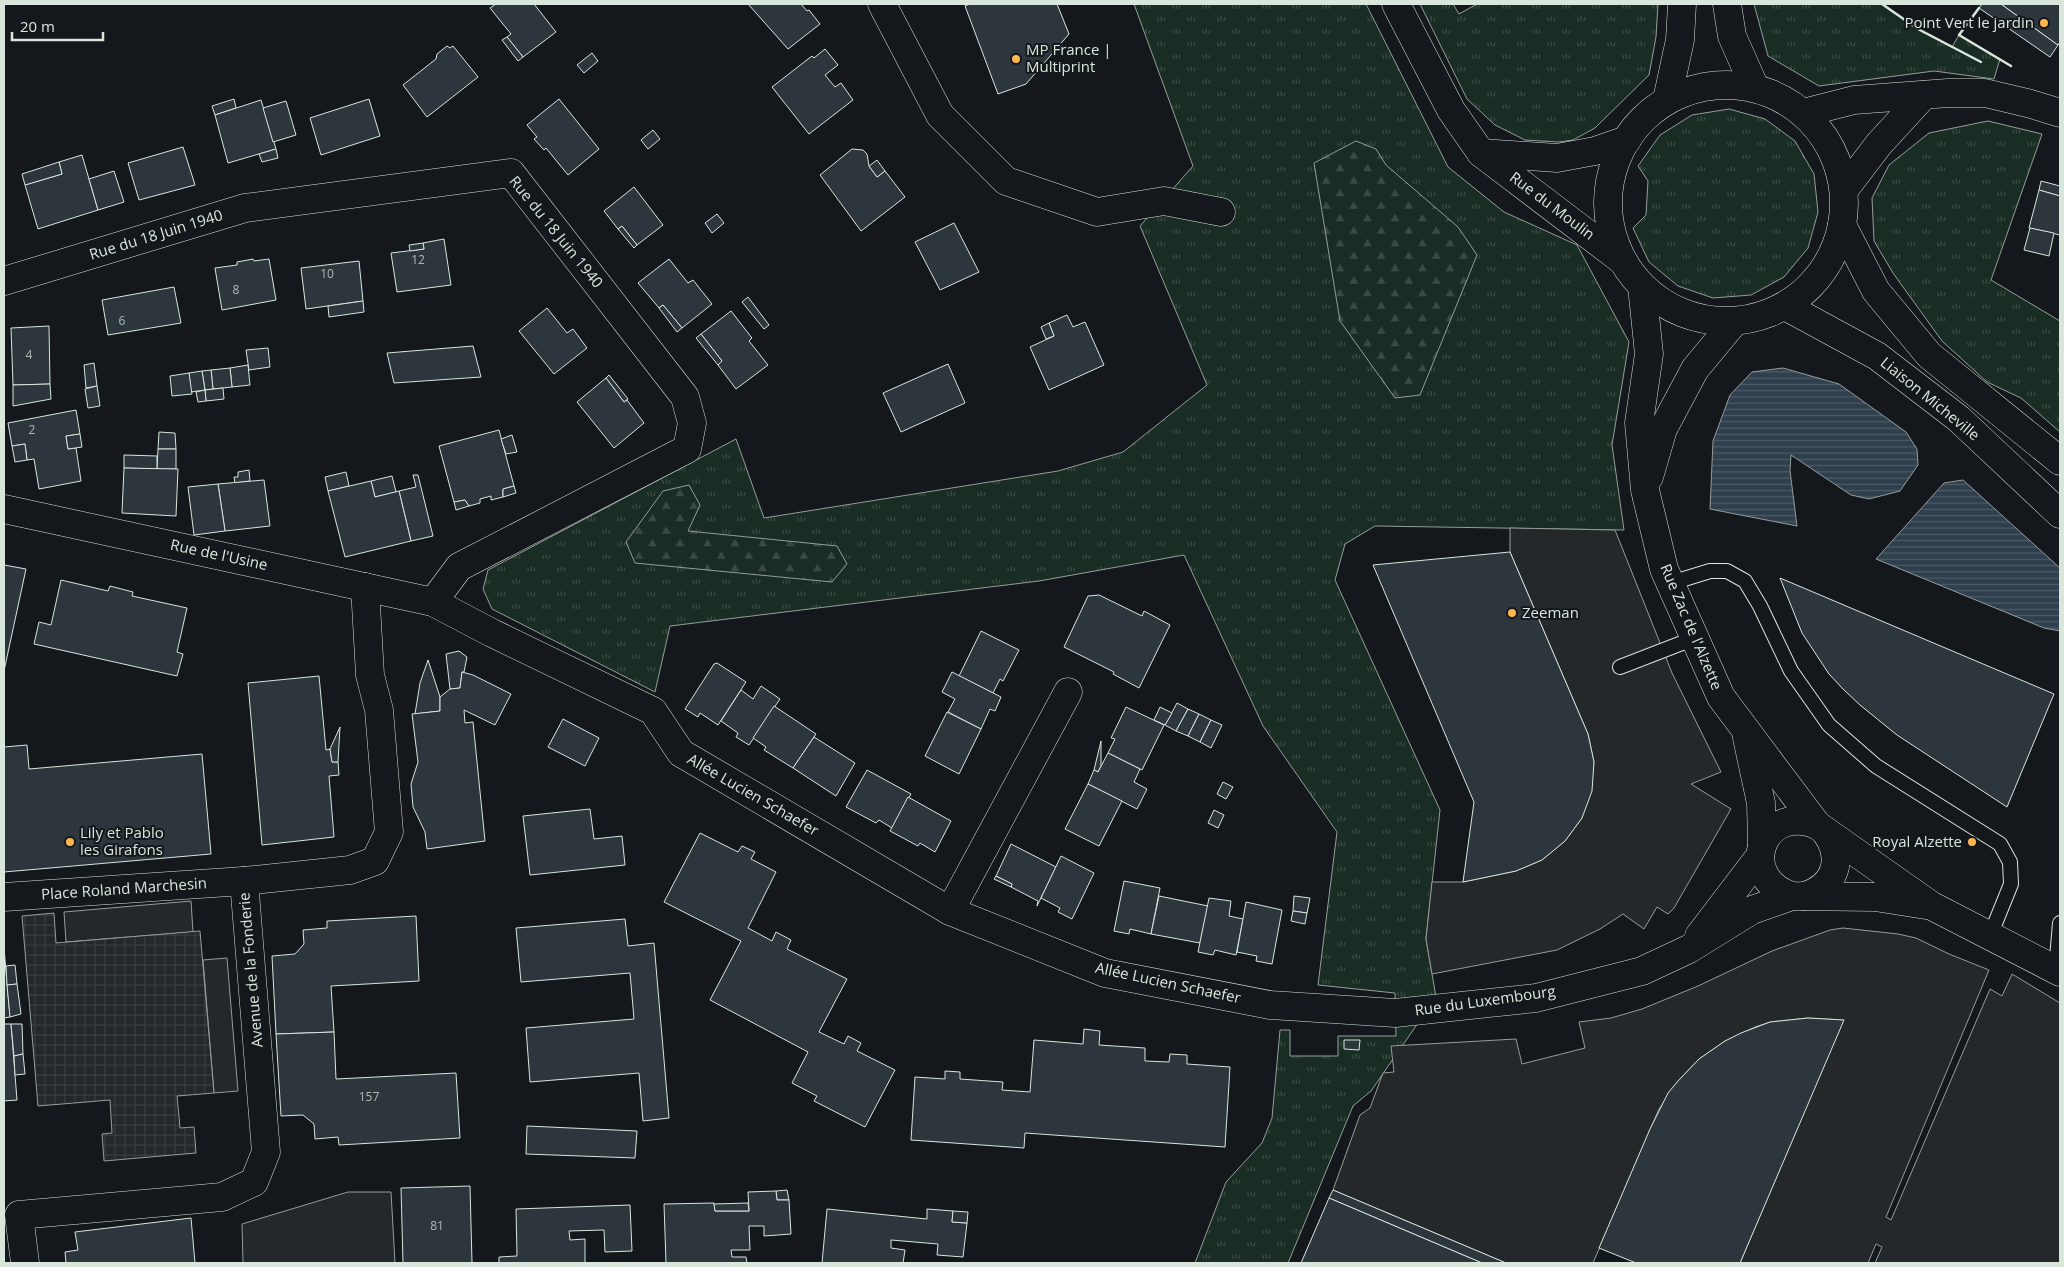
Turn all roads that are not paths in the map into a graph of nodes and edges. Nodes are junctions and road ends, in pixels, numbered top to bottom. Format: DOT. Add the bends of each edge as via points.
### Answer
graph roads {
  1 [pos="882,4"];
  2 [pos="1396,4"];
  3 [pos="1682,4"];
  4 [pos="1727,4"];
  5 [pos="1755,88"];
  6 [pos="1924,95"];
  7 [pos="1667,100"];
  8 [pos="1803,113"];
  9 [pos="2060,113"];
  10 [pos="1627,140"];
  11 [pos="1481,152"];
  12 [pos="1844,190"];
  13 [pos="1222,212"];
  14 [pos="1842,225"];
  15 [pos="1623,261"];
  16 [pos="4,281"];
  17 [pos="1642,286"];
  18 [pos="1785,306"];
  19 [pos="1734,322"];
  20 [pos="2060,461"];
  21 [pos="1645,490"];
  22 [pos="4,509"];
  23 [pos="2060,514"];
  24 [pos="1670,583"];
  25 [pos="366,586"];
  26 [pos="433,602"];
  27 [pos="1695,638"];
  28 [pos="1620,667"];
  29 [pos="1068,692"];
  30 [pos="1745,728"];
  31 [pos="1821,828"];
  32 [pos="1761,850"];
  33 [pos="244,881"];
  34 [pos="1799,896"];
  35 [pos="4,897"];
  36 [pos="1932,906"];
  37 [pos="950,911"];
  38 [pos="2060,923"];
  39 [pos="1990,936"];
  40 [pos="1689,949"];
  41 [pos="2059,969"];
  42 [pos="1395,1013"];
  43 [pos="25,1263"];
  1 -- 13 [label="main road" via="940,115 1006,181 1097,212 1164,201"];
  2 -- 11 [label="main road, Rue du Moulin" via="1450,110"];
  3 -- 7 [label="main road" via="1680,40"];
  4 -- 5 [label="main road" via="1732,36"];
  5 -- 7 [label="main road" via="1723,84 1691,90"];
  5 -- 8 [label="main road" via="1781,98"];
  6 -- 8 [label="main road" via="1854,100"];
  6 -- 9 [label="main road" via="1985,93"];
  6 -- 12 [label="main road"];
  7 -- 10 [label="main road"];
  8 -- 12 [label="main road" via="1823,135 1837,161"];
  10 -- 11 [label="main road, Rue du Moulin" via="1595,151 1557,158"];
  10 -- 15 [label="main road" via="1618,155 1608,190 1610,227"];
  11 -- 15 [label="main road, Rue du Moulin"];
  12 -- 14 [label="main road"];
  14 -- 18 [label="main road" via="1832,257 1812,285"];
  14 -- 20 [label="main road" via="1876,291 1929,355"];
  15 -- 17 [label="main road"];
  16 -- 26 [label="main road, Rue du 18 Juin 1940" via="245,208 511,173 686,396 692,423 687,449 459,567"];
  17 -- 19 [label="main road" via="1669,307 1700,319"];
  17 -- 21 [label="main road, Rue Zac de l'Alzette" via="1649,354 1639,423"];
  18 -- 19 [label="main road" via="1760,317"];
  18 -- 23 [label="main road, Liaison Micheville" via="1877,356 1959,419"];
  19 -- 21 [label="main road" via="1695,369 1672,412 1663,429"];
  21 -- 24 [label="main road, Rue Zac de l'Alzette"];
  22 -- 25 [label="main road, Rue de l'Usine"];
  24 -- 27 [label="main road, Rue Zac de l'Alzette"];
  24 -- 39 [label="lane" via="1710,571 1727,571 1745,581 1791,671 1828,725 1876,766 2000,844 2010,862 2010,884"];
  25 -- 26 [label="main road, Rue de l'Usine"];
  25 -- 33 [label="main road, Avenue de la Fonderie" via="370,675 379,710 389,832 375,861 350,870"];
  26 -- 37 [label="main road, Allée Lucien Schaefer" via="653,712 681,753"];
  27 -- 28 [label="lane"];
  27 -- 30 [label="main road, Rue Zac de l'Alzette" via="1721,696"];
  29 -- 37 [label="main road"];
  30 -- 31 [label="main road, Rue Zac de l'Alzette"];
  30 -- 32 [label="main road, Rue Zac de l'Alzette" via="1761,803"];
  31 -- 32 [label="main road" via="1808,821 1785,822 1768,834"];
  31 -- 34 [label="main road" via="1835,851 1833,875 1816,892"];
  31 -- 36 [label="main road"];
  32 -- 34 [label="main road" via="1761,867 1772,886 1781,892"];
  32 -- 40 [label="main road"];
  33 -- 35 [label="main road, Place Roland Marchesin"];
  33 -- 43 [label="main road, Avenue de la Fonderie" via="266,1152 254,1182 222,1196 19,1215"];
  34 -- 36 [label="main road" via="1875,897"];
  34 -- 40 [label="main road, Rue du Luxembourg" via="1752,910"];
  36 -- 39 [label="main road"];
  37 -- 42 [label="main road, Allée Lucien Schaefer" via="1105,973 1270,1004"];
  38 -- 41 [label="lane"];
  39 -- 41 [label="main road"];
  40 -- 42 [label="main road, Rue du Luxembourg" via="1642,971 1536,998"];
}
